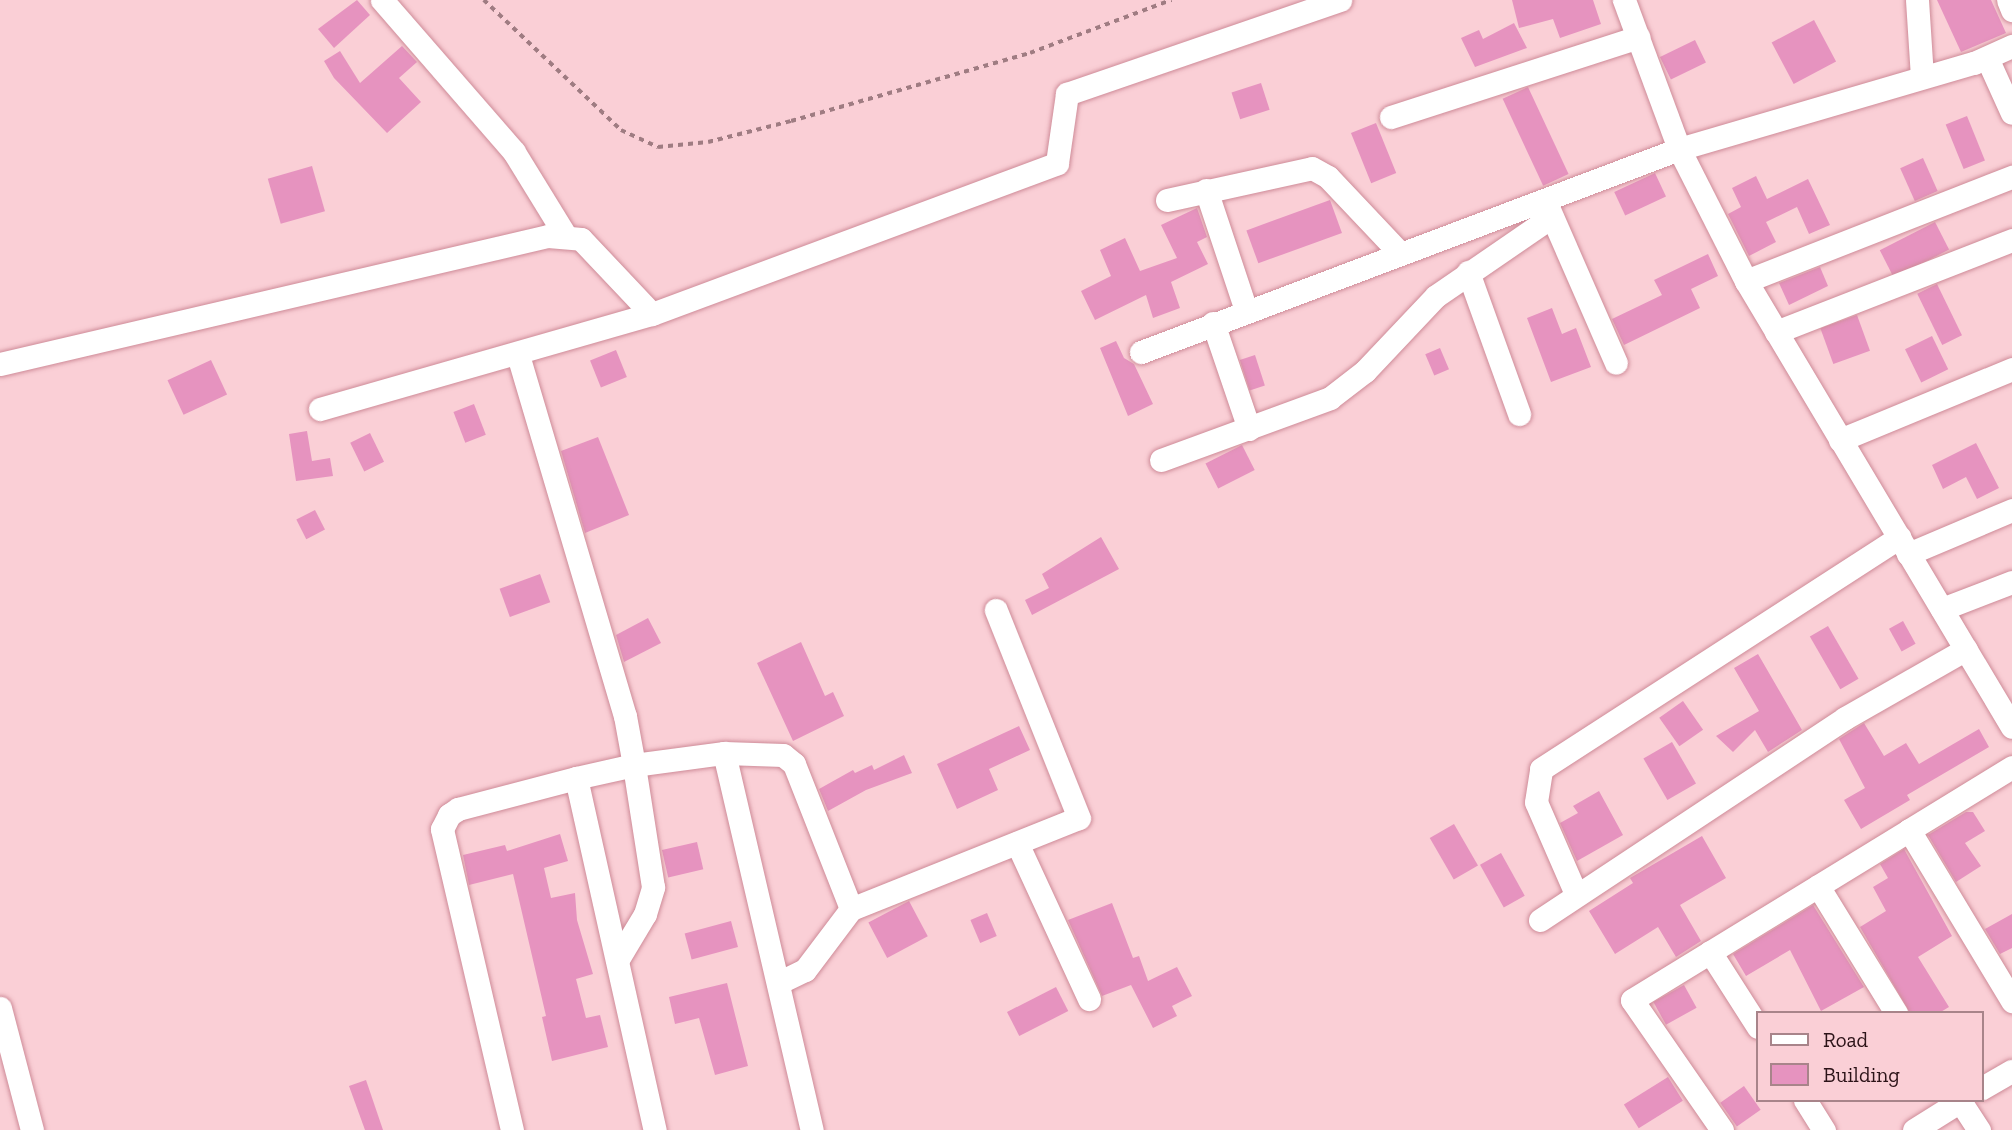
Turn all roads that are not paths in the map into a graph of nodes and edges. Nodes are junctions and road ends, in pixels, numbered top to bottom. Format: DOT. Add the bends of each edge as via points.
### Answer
graph roads {
  1 [pos="382,0"];
  2 [pos="1340,0"];
  3 [pos="1624,0"];
  4 [pos="1917,0"];
  5 [pos="2008,0"];
  6 [pos="2012,10"];
  7 [pos="1638,37"];
  8 [pos="2012,46"];
  9 [pos="1987,58"];
  10 [pos="1922,77"];
  11 [pos="2012,113"];
  12 [pos="1391,117"];
  13 [pos="1679,149"];
  14 [pos="2012,177"];
  15 [pos="1206,190"];
  16 [pos="1167,200"];
  17 [pos="1548,208"];
  18 [pos="565,235"];
  19 [pos="2012,240"];
  20 [pos="1399,252"];
  21 [pos="1468,272"];
  22 [pos="1745,281"];
  23 [pos="1246,310"];
  24 [pos="652,314"];
  25 [pos="1213,323"];
  26 [pos="1776,332"];
  27 [pos="1141,352"];
  28 [pos="518,355"];
  29 [pos="1616,363"];
  30 [pos="0,364"];
  31 [pos="2012,369"];
  32 [pos="320,409"];
  33 [pos="1519,414"];
  34 [pos="1249,429"];
  35 [pos="1840,440"];
  36 [pos="1161,460"];
  37 [pos="2012,510"];
  38 [pos="1904,545"];
  39 [pos="2012,582"];
  40 [pos="1942,609"];
  41 [pos="996,610"];
  42 [pos="1966,649"];
  43 [pos="2010,719"];
  44 [pos="724,753"];
  45 [pos="634,765"];
  46 [pos="2012,767"];
  47 [pos="576,778"];
  48 [pos="1909,830"];
  49 [pos="1017,843"];
  50 [pos="1818,886"];
  51 [pos="1576,894"];
  52 [pos="851,909"];
  53 [pos="1540,920"];
  54 [pos="1710,952"];
  55 [pos="618,959"];
  56 [pos="778,983"];
  57 [pos="1088,999"];
  58 [pos="2012,1001"];
  59 [pos="0,1008"];
  60 [pos="1895,1011"];
  61 [pos="1756,1024"];
  62 [pos="2012,1071"];
  63 [pos="1984,1087"];
  64 [pos="1806,1102"];
  65 [pos="1956,1102"];
  66 [pos="32,1130"];
  67 [pos="512,1130"];
  68 [pos="655,1130"];
  69 [pos="812,1130"];
  70 [pos="1722,1130"];
  71 [pos="1824,1130"];
  72 [pos="1914,1130"];
  73 [pos="1979,1130"];
  1 -- 18 [label="street" via="514,152"];
  2 -- 24 [label="street" via="1067,93 1057,163"];
  3 -- 7 [label="street"];
  4 -- 10 [label="street"];
  5 -- 6 [label="street"];
  7 -- 12 [label="street"];
  7 -- 13 [label="street"];
  8 -- 9 [label="street"];
  9 -- 10 [label="street"];
  9 -- 11 [label="street"];
  10 -- 13 [label="street"];
  13 -- 17 [label="street"];
  13 -- 22 [label="street"];
  14 -- 22 [label="street"];
  15 -- 16 [label="street"];
  15 -- 20 [label="street" via="1312,168 1328,177"];
  15 -- 23 [label="street"];
  17 -- 20 [label="street"];
  17 -- 21 [label="street"];
  17 -- 29 [label="street"];
  18 -- 24 [label="street" via="595,250"];
  18 -- 30 [label="street" via="528,239"];
  19 -- 26 [label="street"];
  20 -- 23 [label="street"];
  21 -- 33 [label="street"];
  21 -- 34 [label="street" via="1436,296 1349,386 1308,408"];
  22 -- 26 [label="street"];
  23 -- 25 [label="street"];
  24 -- 28 [label="street"];
  25 -- 27 [label="street"];
  25 -- 34 [label="street"];
  26 -- 35 [label="street"];
  28 -- 32 [label="street"];
  28 -- 45 [label="street" via="625,716"];
  31 -- 35 [label="street"];
  34 -- 36 [label="street"];
  35 -- 38 [label="street"];
  37 -- 38 [label="street"];
  38 -- 40 [label="street"];
  38 -- 51 [label="street" via="1541,769 1536,802"];
  39 -- 40 [label="street"];
  40 -- 42 [label="street"];
  41 -- 49 [label="street" via="1079,818"];
  42 -- 43 [label="street"];
  42 -- 51 [label="street" via="1845,719"];
  44 -- 45 [label="street"];
  44 -- 52 [label="street" via="789,758"];
  44 -- 56 [label="street"];
  45 -- 47 [label="street"];
  45 -- 55 [label="street" via="653,887 645,914"];
  46 -- 48 [label="street"];
  47 -- 55 [label="street"];
  47 -- 67 [label="street" via="458,809 442,829"];
  48 -- 50 [label="street"];
  48 -- 58 [label="street"];
  49 -- 52 [label="street"];
  49 -- 57 [label="street"];
  50 -- 54 [label="street"];
  50 -- 60 [label="street"];
  51 -- 53 [label="street"];
  52 -- 56 [label="street" via="805,970"];
  54 -- 61 [label="street"];
  54 -- 70 [label="street" via="1632,1000"];
  55 -- 68 [label="street"];
  56 -- 69 [label="street"];
  59 -- 66 [label="street"];
  62 -- 63 [label="street"];
  64 -- 71 [label="street"];
  65 -- 72 [label="street"];
  65 -- 73 [label="street"];
}
